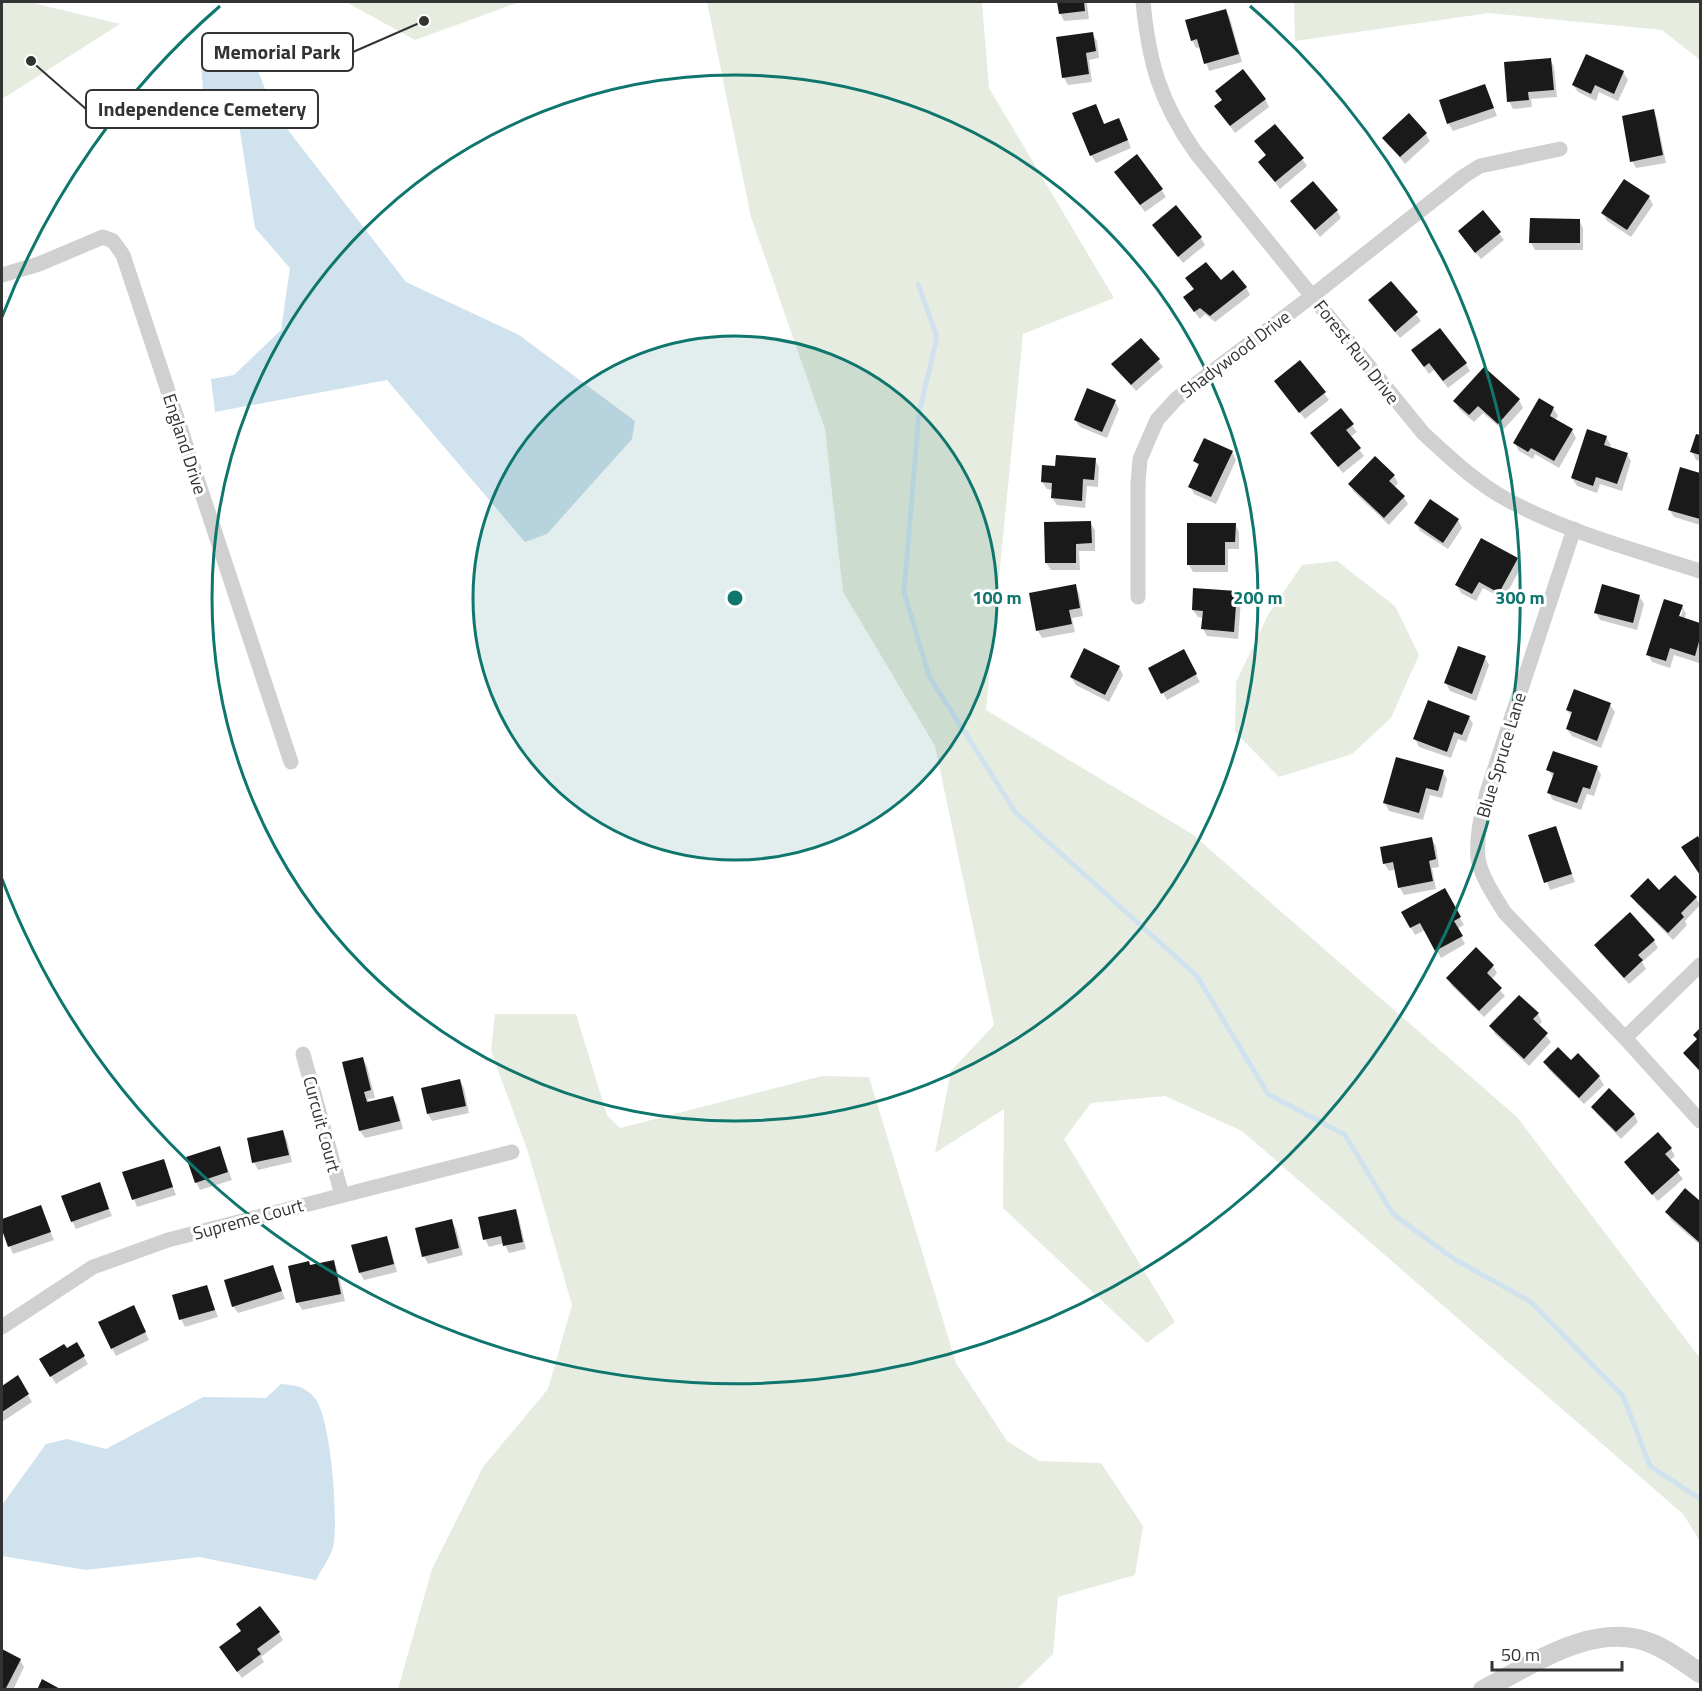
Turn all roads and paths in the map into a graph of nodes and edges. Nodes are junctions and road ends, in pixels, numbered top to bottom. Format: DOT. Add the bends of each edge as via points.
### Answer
graph roads {
  1 [pos="1143,2"];
  2 [pos="1560,149"];
  3 [pos="2,275"];
  4 [pos="1312,296"];
  5 [pos="1574,529"];
  6 [pos="1701,571"];
  7 [pos="1138,597"];
  8 [pos="291,762"];
  9 [pos="1701,965"];
  10 [pos="1625,1038"];
  11 [pos="303,1054"];
  12 [pos="1701,1121"];
  13 [pos="512,1152"];
  14 [pos="342,1195"];
  15 [pos="2,1327"];
  16 [pos="1701,1673"];
  17 [pos="1483,1689"];
  1 -- 4 [label="street, Forest Run Drive" via="1152,64 1163,99 1180,131"];
  2 -- 4 [label="street, Shadywood Drive" via="1480,166"];
  3 -- 8 [label="street, England Drive" via="103,237 113,241 123,255"];
  4 -- 5 [label="street, Forest Run Drive" via="1404,412 1449,458 1506,499"];
  4 -- 7 [label="street, Shadywood Drive" via="1176,399 1157,420 1140,459"];
  5 -- 6 [label="street, Forest Run Drive"];
  5 -- 10 [label="street, Blue Spruce Lane" via="1487,792 1480,821 1478,858 1505,913"];
  9 -- 10 [label="street"];
  10 -- 12 [label="street, Blue Spruce Lane"];
  11 -- 14 [label="street, Curcuit Court"];
  13 -- 14 [label="street, Supreme Court"];
  14 -- 15 [label="street, Supreme Court" via="116,1257 93,1267"];
  16 -- 17 [label="street" via="1651,1643 1607,1637 1567,1647"];
}
